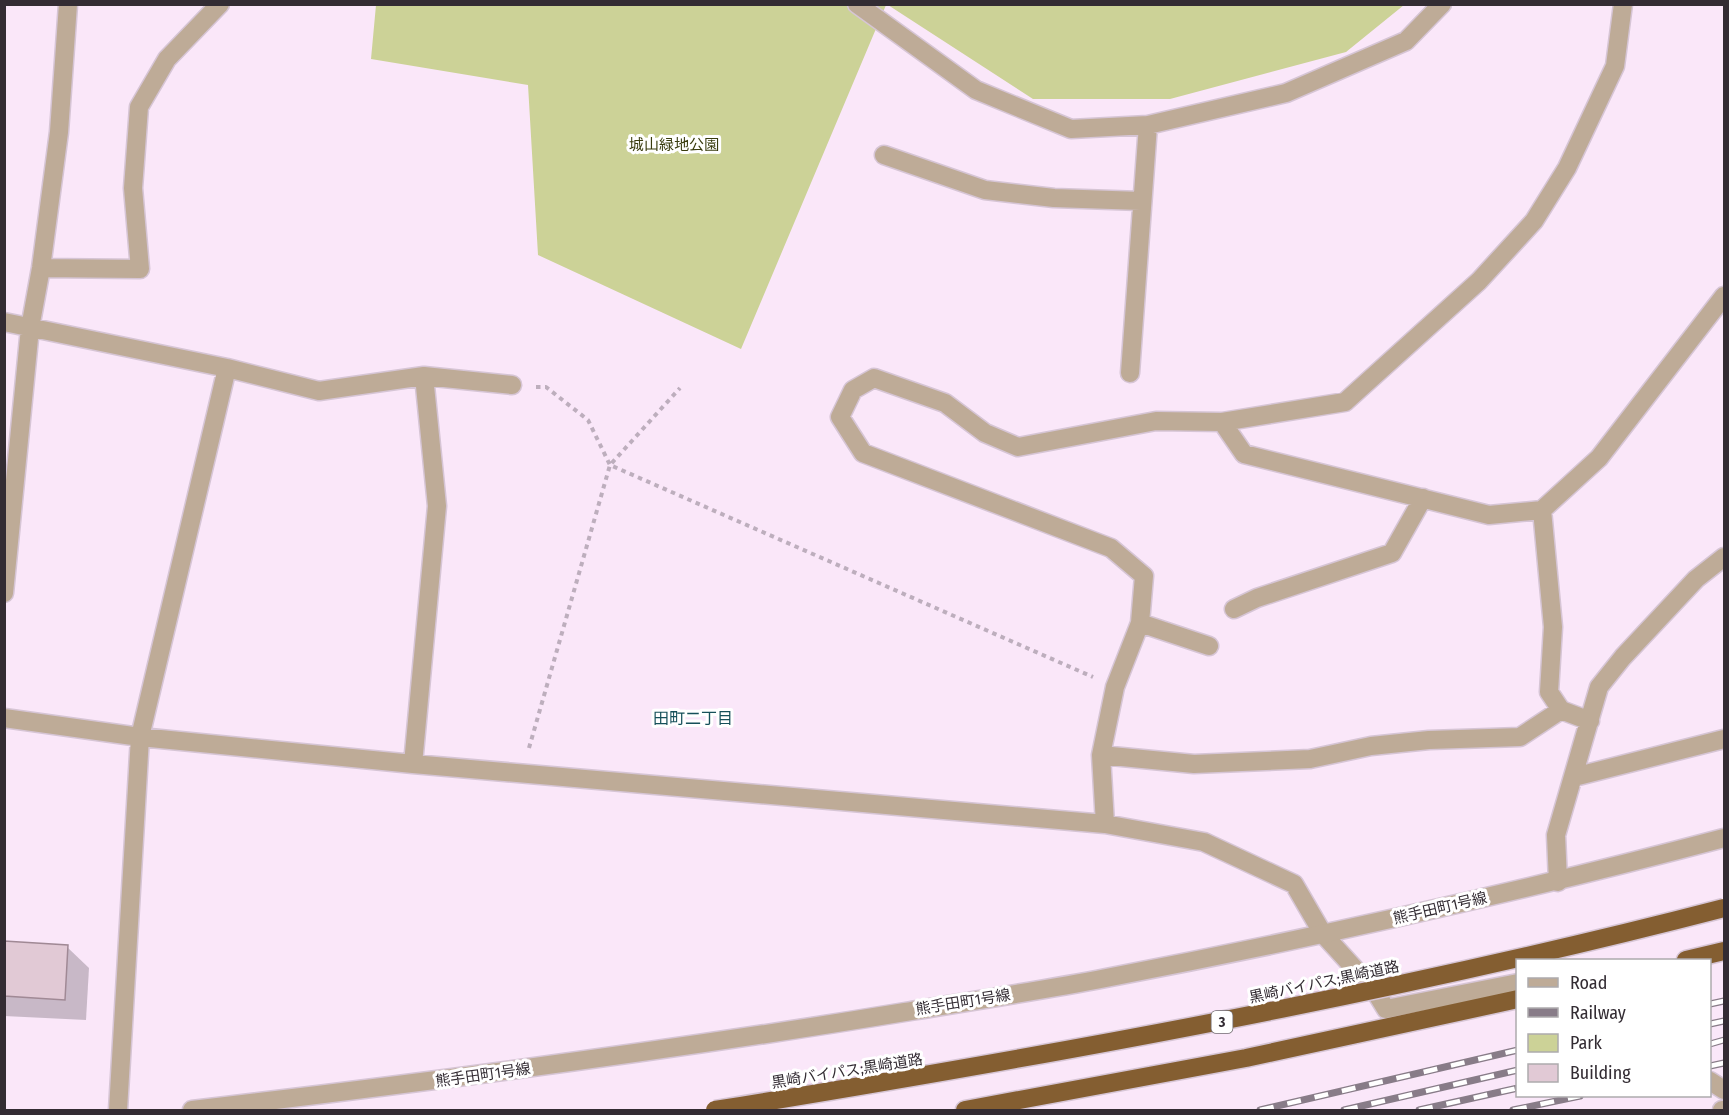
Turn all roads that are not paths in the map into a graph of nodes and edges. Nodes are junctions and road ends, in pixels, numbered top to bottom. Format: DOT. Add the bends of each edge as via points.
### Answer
graph roads {
  1 [pos="68,4"];
  2 [pos="220,4"];
  3 [pos="857,4"];
  4 [pos="1442,4"];
  5 [pos="1623,4"];
  6 [pos="1149,125"];
  7 [pos="884,155"];
  8 [pos="1141,201"];
  9 [pos="41,268"];
  10 [pos="1725,296"];
  11 [pos="4,322"];
  12 [pos="30,328"];
  13 [pos="227,368"];
  14 [pos="1130,373"];
  15 [pos="424,376"];
  16 [pos="512,385"];
  17 [pos="1222,422"];
  18 [pos="1423,498"];
  19 [pos="1542,510"];
  20 [pos="1725,557"];
  21 [pos="4,593"];
  22 [pos="1234,609"];
  23 [pos="1140,623"];
  24 [pos="1209,646"];
  25 [pos="1561,710"];
  26 [pos="4,718"];
  27 [pos="1590,721"];
  28 [pos="140,737"];
  29 [pos="1725,739"];
  30 [pos="1101,755"];
  31 [pos="413,764"];
  32 [pos="1574,777"];
  33 [pos="1105,824"];
  34 [pos="1725,838"];
  35 [pos="1557,882"];
  36 [pos="1725,908"];
  37 [pos="1323,934"];
  38 [pos="1725,951"];
  39 [pos="1690,959"];
  40 [pos="1516,983"];
  41 [pos="1516,999"];
  42 [pos="1711,1082"];
  43 [pos="1725,1090"];
  44 [pos="118,1110"];
  45 [pos="192,1110"];
  46 [pos="715,1110"];
  47 [pos="965,1110"];
  1 -- 9 [label="street" via="59,132"];
  2 -- 9 [label="street" via="167,59 139,107 133,188 140,269"];
  3 -- 6 [label="street" via="976,90 1071,129"];
  4 -- 6 [label="street" via="1406,41 1287,93"];
  5 -- 17 [label="street" via="1615,66 1568,168 1534,221 1479,281 1345,402"];
  6 -- 8 [label="street"];
  7 -- 8 [label="street" via="985,190 1054,198"];
  8 -- 14 [label="street"];
  9 -- 12 [label="street"];
  10 -- 19 [label="street" via="1599,458"];
  11 -- 12 [label="street"];
  12 -- 13 [label="street"];
  12 -- 21 [label="street"];
  13 -- 15 [label="street" via="319,390"];
  13 -- 28 [label="street"];
  15 -- 16 [label="street"];
  15 -- 31 [label="street" via="437,506"];
  17 -- 18 [label="street" via="1244,454"];
  17 -- 23 [label="street" via="1156,421 1018,447 985,433 945,404 874,378 853,390 840,417 862,453 1111,548 1144,576"];
  18 -- 19 [label="street" via="1490,515"];
  18 -- 22 [label="street" via="1392,553"];
  19 -- 25 [label="street" via="1553,627 1549,692"];
  20 -- 27 [label="street" via="1695,579 1623,657 1599,687"];
  23 -- 24 [label="street"];
  23 -- 30 [label="street" via="1115,687"];
  25 -- 27 [label="street"];
  25 -- 30 [label="street" via="1520,736 1371,746 1310,759 1194,764"];
  26 -- 28 [label="street"];
  27 -- 32 [label="street"];
  28 -- 31 [label="street"];
  28 -- 44 [label="street"];
  29 -- 32 [label="street"];
  30 -- 33 [label="street"];
  31 -- 33 [label="street"];
  32 -- 35 [label="street" via="1556,836"];
  33 -- 37 [label="street" via="1204,842 1294,884"];
  34 -- 35 [label="street, 熊手田町1号線"];
  35 -- 37 [label="street, 熊手田町1号線"];
  36 -- 46 [label="highway, 黒崎バイパス;黒崎道路 / 3, bridge" via="1617,936 1238,1019"];
  37 -- 40 [label="street" via="1375,991 1386,1009"];
  37 -- 45 [label="street, 熊手田町1号線" via="1102,979 781,1032 466,1078"];
  38 -- 39 [label="highway"];
  41 -- 47 [label="highway" via="1246,1058"];
  42 -- 43 [label="street"];
}
